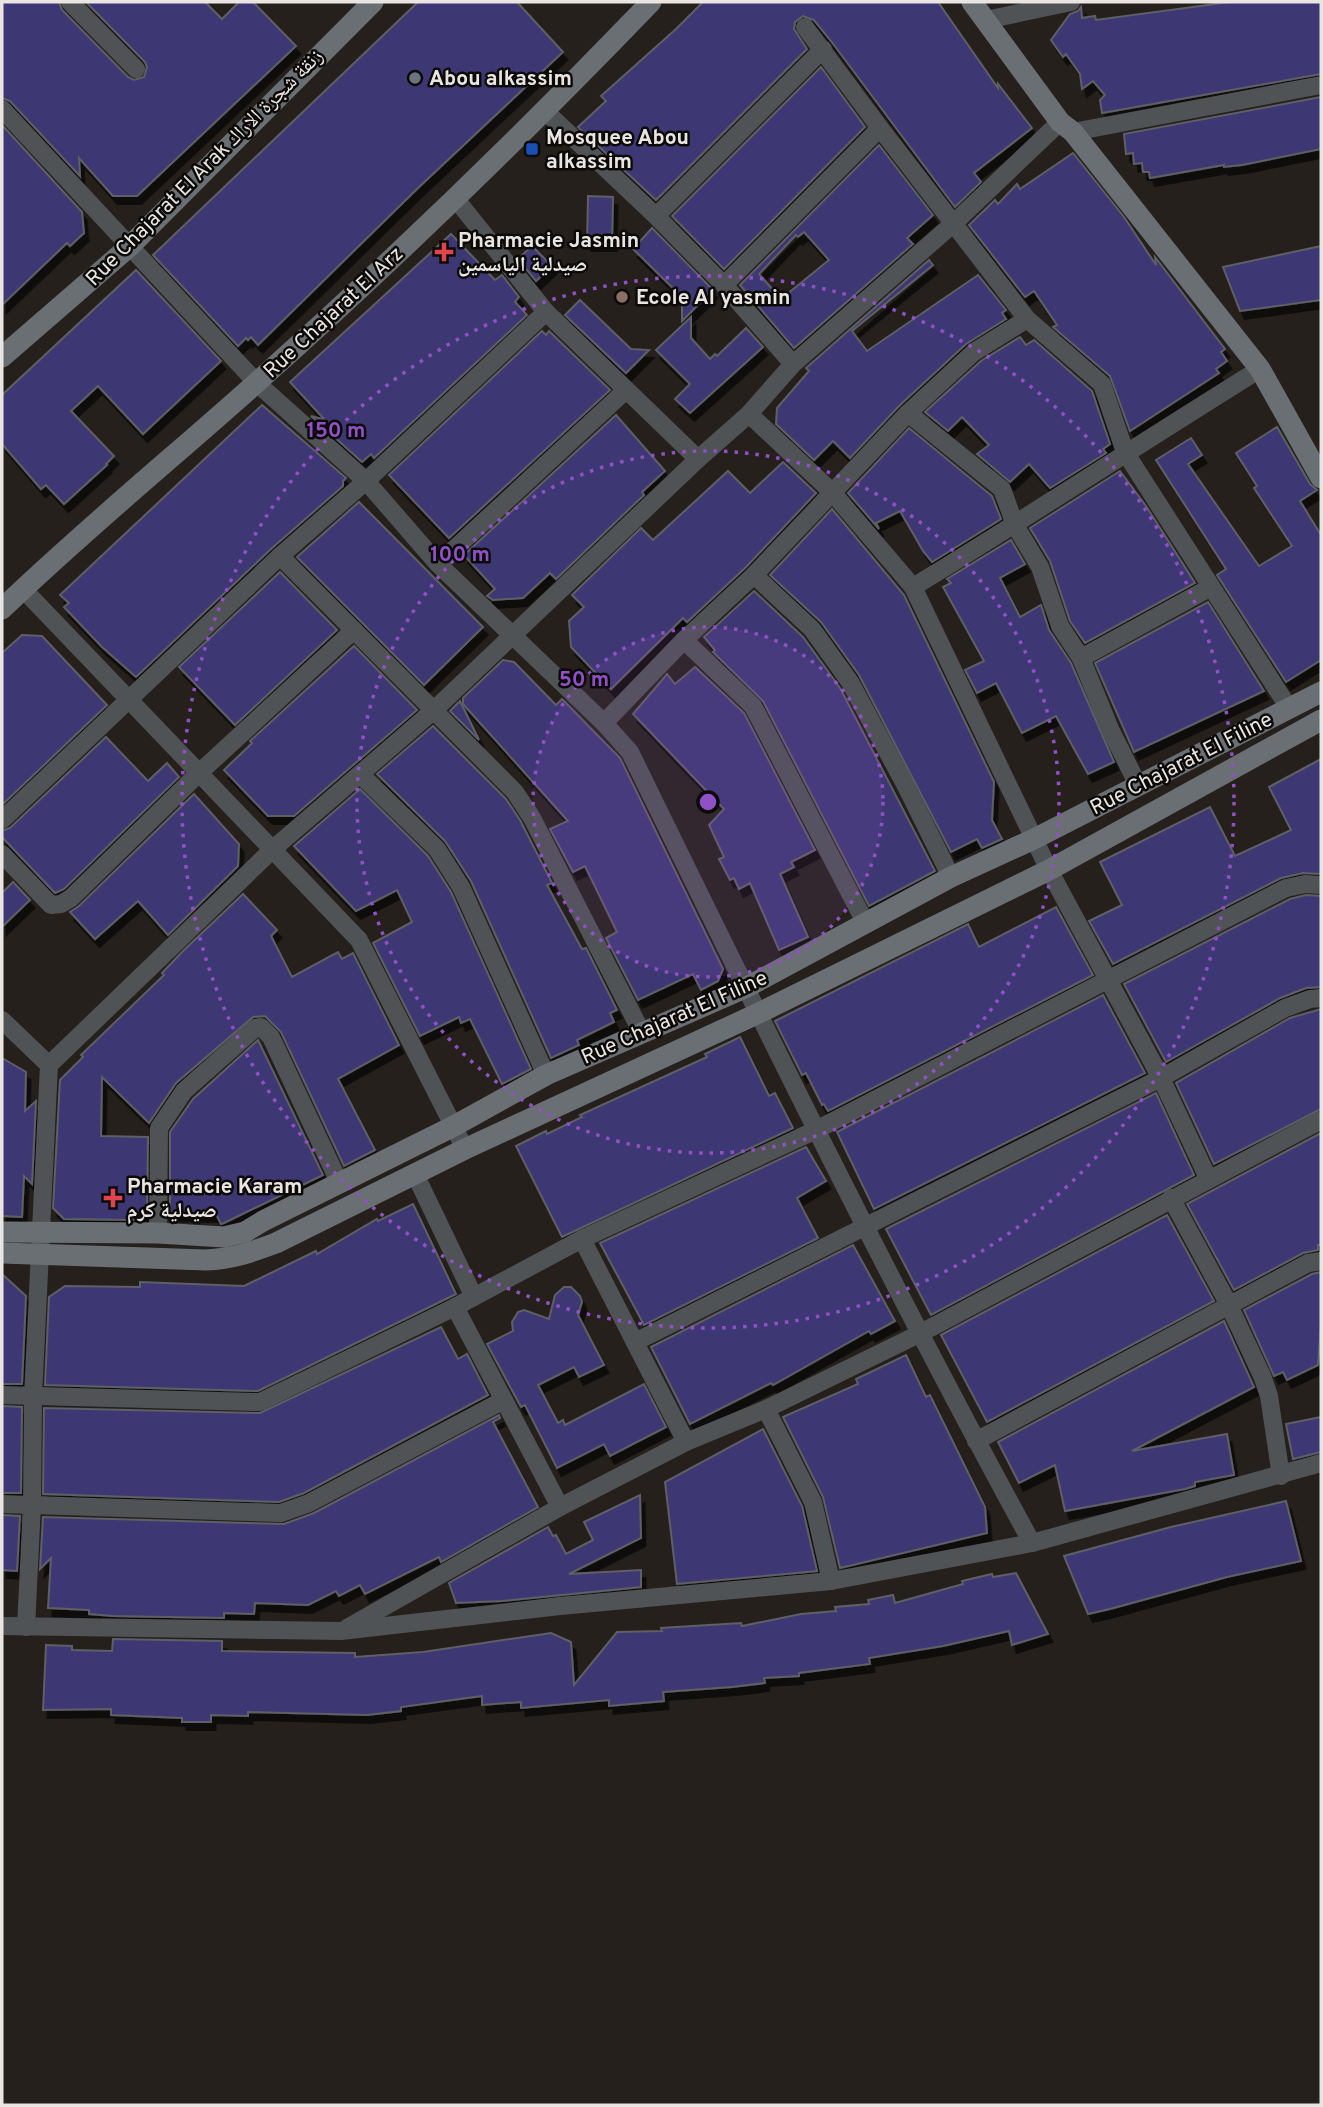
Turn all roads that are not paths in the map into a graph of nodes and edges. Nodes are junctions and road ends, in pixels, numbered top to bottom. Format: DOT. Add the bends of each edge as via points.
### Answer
graph roads {
  1 [pos="71,2"];
  2 [pos="373,2"];
  3 [pos="652,2"];
  4 [pos="972,2"];
  5 [pos="1071,2"];
  6 [pos="986,20"];
  7 [pos="805,27"];
  8 [pos="823,49"];
  9 [pos="136,69"];
  10 [pos="1321,85"];
  11 [pos="2,109"];
  12 [pos="545,111"];
  13 [pos="1067,127"];
  14 [pos="880,128"];
  15 [pos="455,198"];
  16 [pos="656,216"];
  17 [pos="954,223"];
  18 [pos="130,246"];
  19 [pos="724,285"];
  20 [pos="546,312"];
  21 [pos="1027,318"];
  22 [pos="2,357"];
  23 [pos="793,365"];
  24 [pos="1260,369"];
  25 [pos="257,383"];
  26 [pos="625,391"];
  27 [pos="908,413"];
  28 [pos="750,414"];
  29 [pos="1125,452"];
  30 [pos="698,459"];
  31 [pos="1321,478"];
  32 [pos="366,481"];
  33 [pos="832,492"];
  34 [pos="1015,525"];
  35 [pos="280,556"];
  36 [pos="438,564"];
  37 [pos="754,575"];
  38 [pos="913,587"];
  39 [pos="1211,587"];
  40 [pos="23,589"];
  41 [pos="2,609"];
  42 [pos="354,630"];
  43 [pos="512,637"];
  44 [pos="684,640"];
  45 [pos="1081,658"];
  46 [pos="1321,692"];
  47 [pos="128,700"];
  48 [pos="1289,708"];
  49 [pos="433,711"];
  50 [pos="1321,720"];
  51 [pos="604,723"];
  52 [pos="198,773"];
  53 [pos="360,775"];
  54 [pos="1138,785"];
  55 [pos="2,820"];
  56 [pos="1034,839"];
  57 [pos="273,849"];
  58 [pos="2,854"];
  59 [pos="1049,870"];
  60 [pos="951,877"];
  61 [pos="1321,885"];
  62 [pos="865,922"];
  63 [pos="1110,980"];
  64 [pos="745,988"];
  65 [pos="1321,998"];
  66 [pos="760,1013"];
  67 [pos="2,1020"];
  68 [pos="642,1033"];
  69 [pos="49,1065"];
  70 [pos="545,1075"];
  71 [pos="1161,1078"];
  72 [pos="1321,1120"];
  73 [pos="454,1126"];
  74 [pos="816,1130"];
  75 [pos="465,1149"];
  76 [pos="415,1174"];
  77 [pos="1208,1178"];
  78 [pos="339,1182"];
  79 [pos="1171,1198"];
  80 [pos="867,1227"];
  81 [pos="2,1232"];
  82 [pos="158,1233"];
  83 [pos="582,1239"];
  84 [pos="40,1243"];
  85 [pos="2,1252"];
  86 [pos="1321,1261"];
  87 [pos="474,1297"];
  88 [pos="1228,1303"];
  89 [pos="455,1307"];
  90 [pos="919,1334"];
  91 [pos="635,1342"];
  92 [pos="2,1395"];
  93 [pos="33,1396"];
  94 [pos="502,1401"];
  95 [pos="766,1409"];
  96 [pos="976,1441"];
  97 [pos="686,1442"];
  98 [pos="1321,1463"];
  99 [pos="1281,1476"];
  100 [pos="2,1504"];
  101 [pos="32,1505"];
  102 [pos="560,1507"];
  103 [pos="1032,1543"];
  104 [pos="831,1581"];
  105 [pos="2,1626"];
  106 [pos="26,1627"];
  107 [pos="341,1631"];
  1 -- 9 [label="street"];
  2 -- 18 [label="street, Rue Chajarat El Arak زنقة شجرة الاراك"];
  3 -- 12 [label="street, Rue Chajarat El Arz"];
  4 -- 6 [label="street"];
  5 -- 6 [label="street"];
  6 -- 13 [label="street"];
  7 -- 8 [label="street"];
  8 -- 14 [label="street"];
  8 -- 16 [label="street"];
  10 -- 13 [label="street"];
  11 -- 18 [label="street"];
  12 -- 15 [label="street, Rue Chajarat El Arz"];
  12 -- 16 [label="street"];
  13 -- 17 [label="street"];
  13 -- 24 [label="street"];
  14 -- 17 [label="street"];
  14 -- 19 [label="street"];
  15 -- 20 [label="street"];
  15 -- 25 [label="street, Rue Chajarat El Arz"];
  16 -- 19 [label="street"];
  17 -- 21 [label="street"];
  17 -- 23 [label="street"];
  18 -- 22 [label="street, Rue Chajarat El Arak زنقة شجرة الاراك"];
  18 -- 25 [label="street"];
  19 -- 23 [label="street"];
  20 -- 26 [label="street"];
  20 -- 32 [label="street"];
  21 -- 27 [label="street" via="974,352"];
  21 -- 29 [label="street" via="1102,384"];
  23 -- 28 [label="street"];
  24 -- 29 [label="street"];
  24 -- 31 [label="street"];
  25 -- 32 [label="street"];
  25 -- 40 [label="street, Rue Chajarat El Arz"];
  26 -- 30 [label="street"];
  26 -- 36 [label="street"];
  27 -- 33 [label="street"];
  27 -- 34 [label="street" via="1002,489"];
  28 -- 30 [label="street"];
  28 -- 33 [label="street"];
  29 -- 34 [label="street"];
  29 -- 39 [label="street"];
  30 -- 43 [label="street"];
  32 -- 35 [label="street"];
  32 -- 36 [label="street"];
  33 -- 37 [label="street"];
  33 -- 38 [label="street"];
  34 -- 38 [label="street"];
  34 -- 45 [label="street" via="1040,567 1060,626"];
  35 -- 42 [label="street"];
  35 -- 47 [label="street"];
  36 -- 43 [label="street"];
  37 -- 44 [label="street"];
  37 -- 60 [label="street" via="812,629 850,682"];
  38 -- 56 [label="street"];
  39 -- 45 [label="street"];
  39 -- 48 [label="street"];
  40 -- 41 [label="street, Rue Chajarat El Arz"];
  40 -- 47 [label="street"];
  42 -- 49 [label="street"];
  42 -- 52 [label="street"];
  43 -- 49 [label="street"];
  43 -- 51 [label="street"];
  44 -- 51 [label="street"];
  44 -- 62 [label="street" via="753,706"];
  45 -- 54 [label="street"];
  46 -- 48 [label="street, Rue Chajarat El Filine"];
  47 -- 52 [label="street"];
  47 -- 55 [label="street"];
  48 -- 54 [label="street, Rue Chajarat El Filine"];
  49 -- 53 [label="street"];
  49 -- 68 [label="street" via="521,801"];
  50 -- 59 [label="street, Rue Chajarat El Filine"];
  51 -- 64 [label="street" via="630,752"];
  52 -- 57 [label="street"];
  52 -- 58 [label="street" via="83,888 61,904 51,905"];
  53 -- 57 [label="street"];
  53 -- 70 [label="street" via="437,849 461,887"];
  54 -- 56 [label="street, Rue Chajarat El Filine"];
  56 -- 59 [label="street"];
  56 -- 60 [label="street, Rue Chajarat El Filine"];
  57 -- 69 [label="street"];
  57 -- 73 [label="street" via="359,940"];
  59 -- 63 [label="street"];
  59 -- 66 [label="street, Rue Chajarat El Filine"];
  60 -- 62 [label="street, Rue Chajarat El Filine"];
  61 -- 63 [label="street" via="1286,888"];
  62 -- 64 [label="street, Rue Chajarat El Filine"];
  63 -- 71 [label="street"];
  63 -- 74 [label="street"];
  64 -- 66 [label="street"];
  64 -- 68 [label="street, Rue Chajarat El Filine"];
  65 -- 71 [label="street" via="1285,1007"];
  66 -- 74 [label="street"];
  66 -- 75 [label="street, Rue Chajarat El Filine"];
  67 -- 69 [label="street"];
  68 -- 70 [label="street, Rue Chajarat El Filine"];
  69 -- 84 [label="street"];
  70 -- 73 [label="street, Rue Chajarat El Filine"];
  71 -- 77 [label="street"];
  71 -- 80 [label="street"];
  72 -- 77 [label="street"];
  73 -- 75 [label="street"];
  73 -- 78 [label="street, Rue Chajarat El Filine"];
  74 -- 80 [label="street"];
  74 -- 83 [label="street"];
  75 -- 76 [label="street, Rue Chajarat El Filine"];
  76 -- 84 [label="street, Rue Chajarat El Filine" via="276,1243 232,1259"];
  76 -- 87 [label="street"];
  77 -- 79 [label="street"];
  78 -- 82 [label="street, Rue Chajarat El Filine" via="245,1232 224,1237"];
  78 -- 82 [label="street" via="271,1037 256,1028 184,1091 159,1128"];
  79 -- 88 [label="street"];
  79 -- 90 [label="street"];
  80 -- 90 [label="street"];
  80 -- 91 [label="street"];
  81 -- 84 [label="street, Rue Chajarat El Filine"];
  82 -- 84 [label="street, Rue Chajarat El Filine"];
  83 -- 87 [label="street"];
  83 -- 91 [label="street"];
  84 -- 85 [label="street, Rue Chajarat El Filine"];
  84 -- 93 [label="street"];
  86 -- 88 [label="street" via="1308,1263"];
  87 -- 89 [label="street"];
  88 -- 96 [label="street"];
  88 -- 99 [label="street" via="1269,1396"];
  89 -- 93 [label="street" via="260,1402"];
  89 -- 94 [label="street"];
  90 -- 95 [label="street"];
  90 -- 96 [label="street"];
  91 -- 97 [label="street"];
  92 -- 93 [label="street"];
  93 -- 101 [label="street"];
  94 -- 101 [label="street" via="309,1503 281,1513"];
  94 -- 102 [label="street"];
  95 -- 97 [label="street"];
  95 -- 104 [label="street" via="813,1502"];
  96 -- 103 [label="street"];
  97 -- 102 [label="street"];
  98 -- 99 [label="street"];
  99 -- 103 [label="street"];
  100 -- 101 [label="street"];
  101 -- 106 [label="street"];
  102 -- 107 [label="street"];
  103 -- 104 [label="street"];
  104 -- 107 [label="street"];
  105 -- 106 [label="street"];
  106 -- 107 [label="street"];
}
